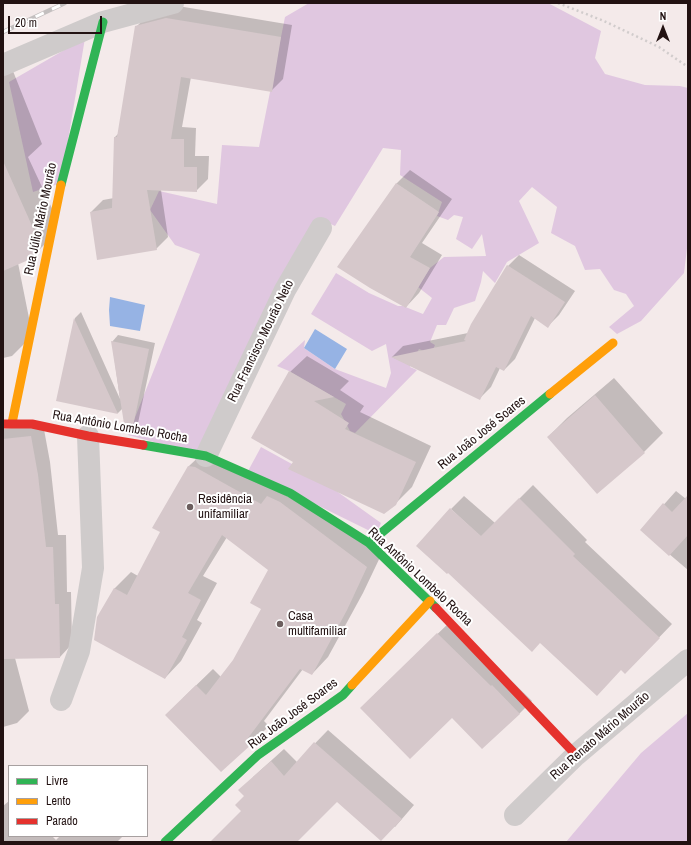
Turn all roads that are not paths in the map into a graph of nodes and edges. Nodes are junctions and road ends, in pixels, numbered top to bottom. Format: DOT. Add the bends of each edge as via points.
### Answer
graph roads {
  1 [pos="173,3"];
  2 [pos="103,22"];
  3 [pos="3,64"];
  4 [pos="321,228"];
  5 [pos="613,343"];
  6 [pos="8,423"];
  7 [pos="88,436"];
  8 [pos="206,456"];
  9 [pos="369,543"];
  10 [pos="430,601"];
  11 [pos="688,660"];
  12 [pos="61,700"];
  13 [pos="576,755"];
  14 [pos="515,815"];
  15 [pos="165,842"];
  1 -- 2 [label="street"];
  2 -- 3 [label="street"];
  2 -- 6 [label="street, Rua Júlio Mário Mourão" via="61,184"];
  4 -- 8 [label="street, Rua Francisco Mourão Neto" via="284,290"];
  5 -- 9 [label="street, Rua João José Soares"];
  6 -- 7 [label="street, Rua Antônio Lombelo Rocha" via="32,424"];
  7 -- 8 [label="street, Rua Antônio Lombelo Rocha"];
  7 -- 12 [label="street" via="92,568 79,651"];
  8 -- 9 [label="street, Rua Antônio Lombelo Rocha" via="290,493"];
  9 -- 10 [label="street, Rua Antônio Lombelo Rocha"];
  10 -- 13 [label="street, Rua Antônio Lombelo Rocha"];
  10 -- 15 [label="street, Rua João José Soares" via="343,694 258,755"];
  11 -- 13 [label="street, Rua Renato Mário Mourão"];
  13 -- 14 [label="street, Rua Renato Mário Mourão"];
}
